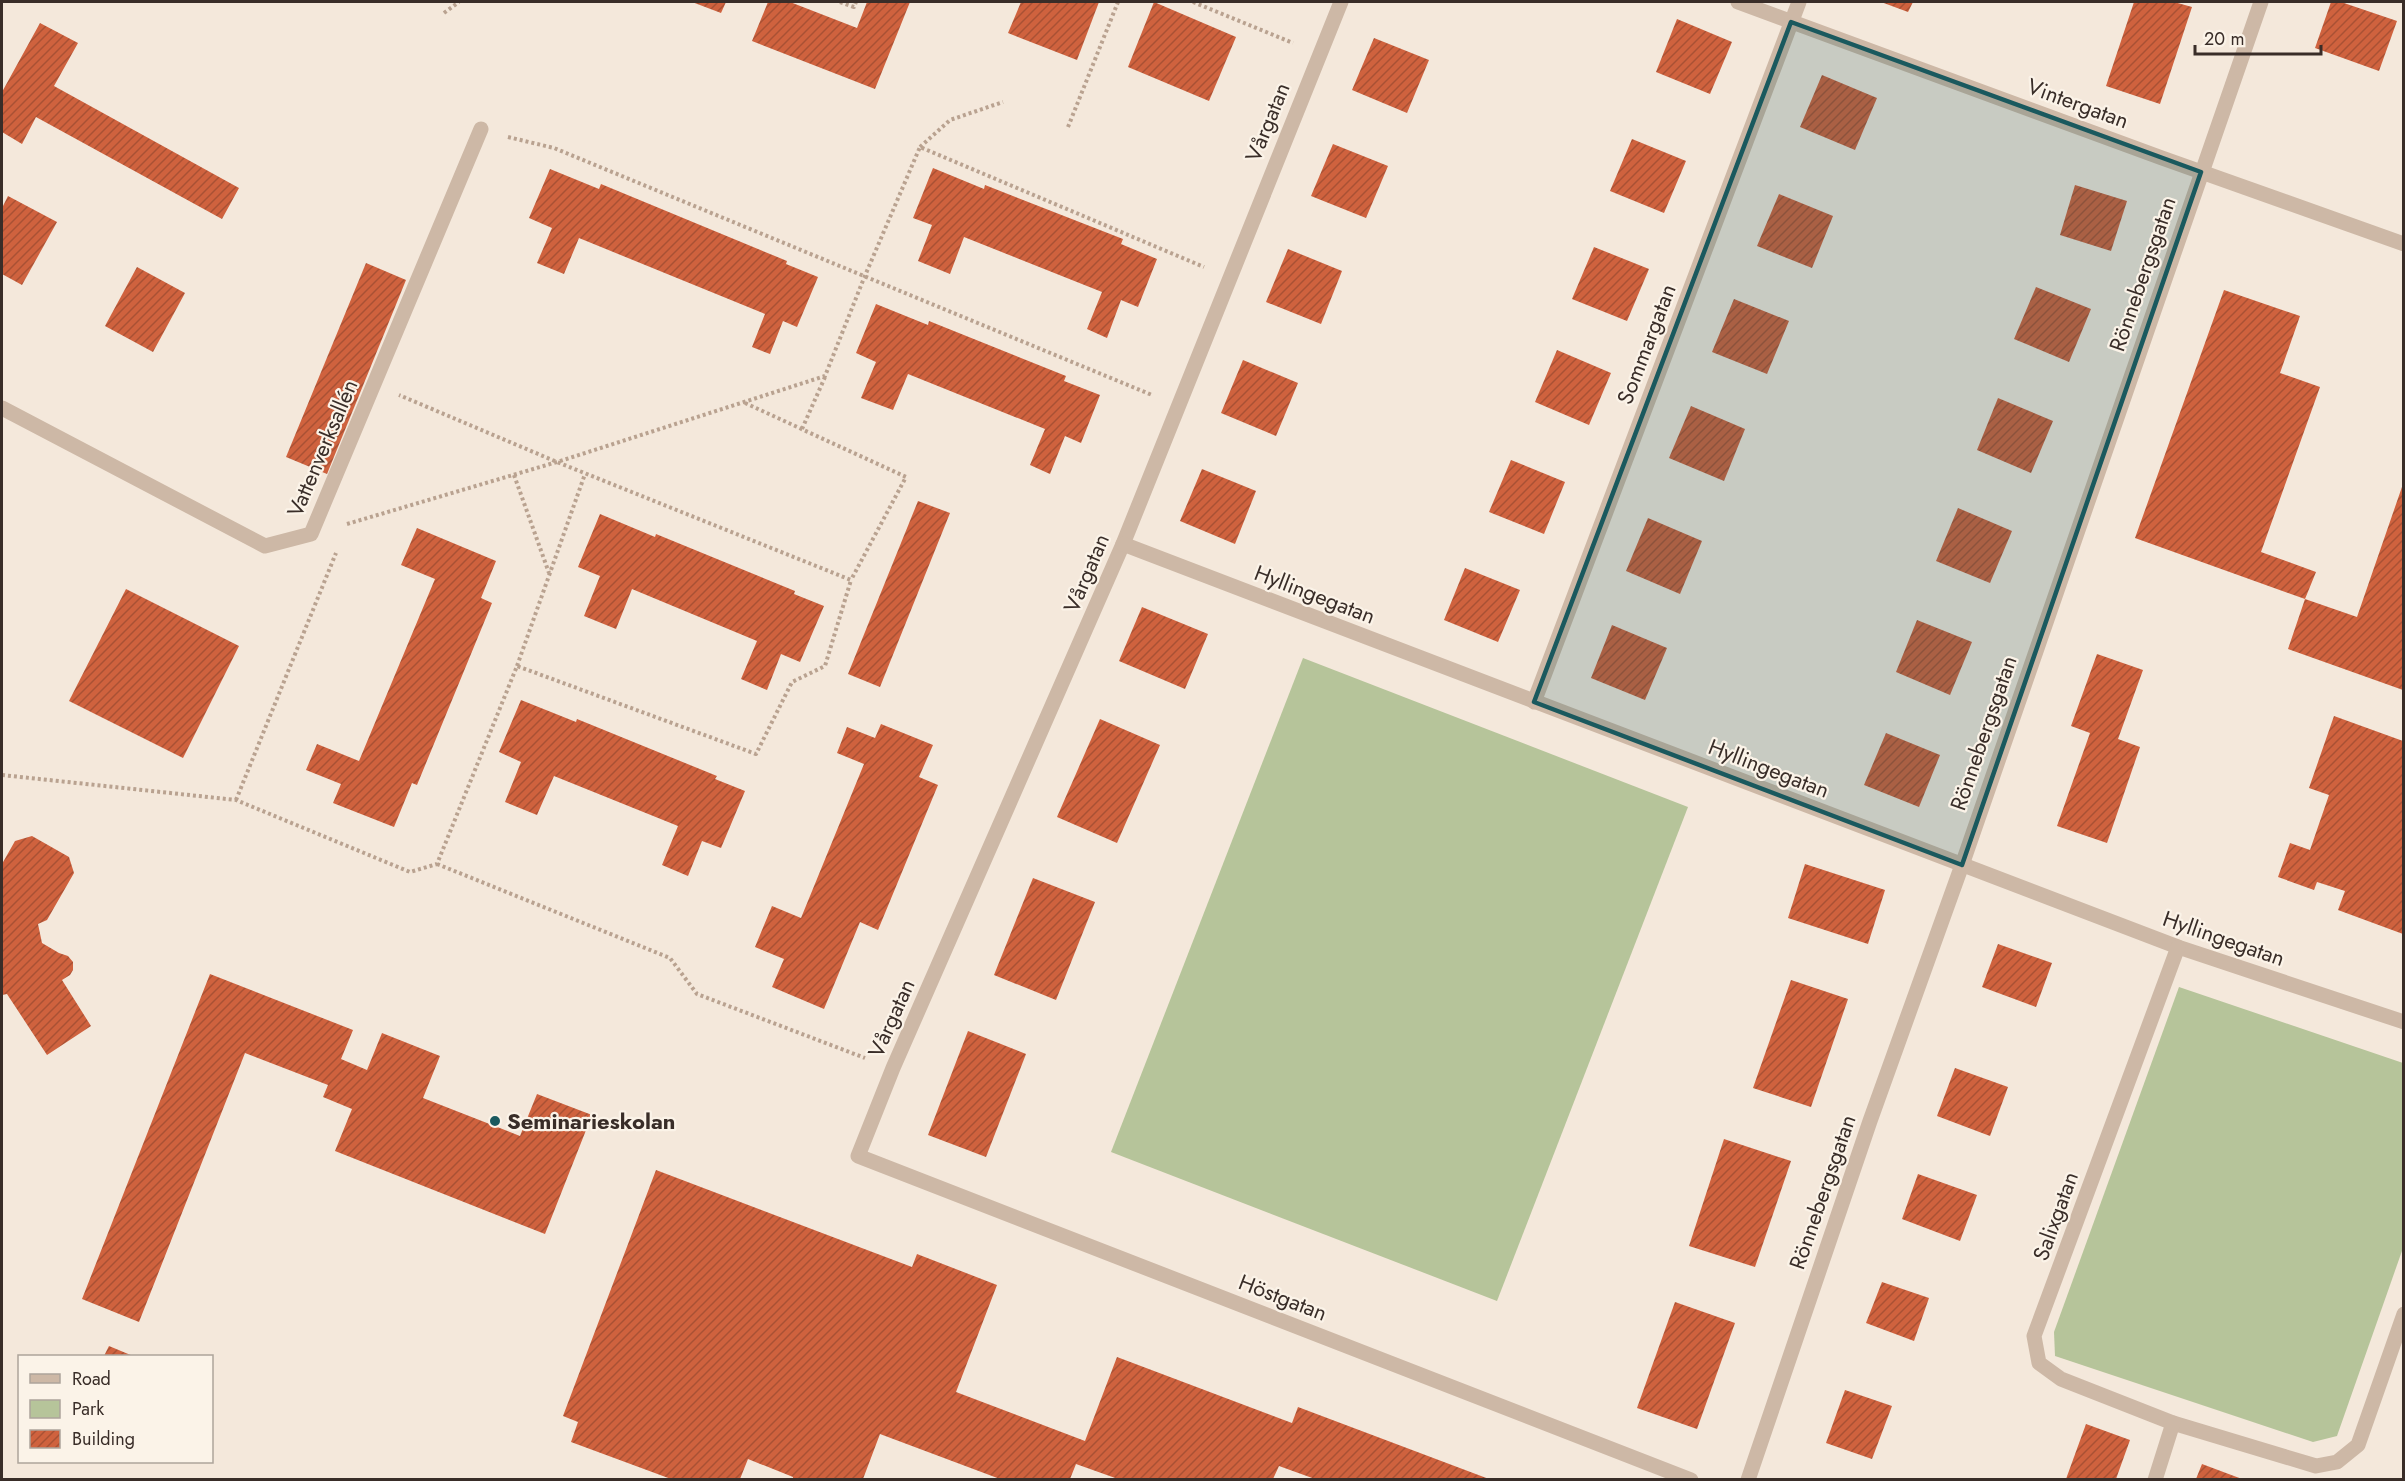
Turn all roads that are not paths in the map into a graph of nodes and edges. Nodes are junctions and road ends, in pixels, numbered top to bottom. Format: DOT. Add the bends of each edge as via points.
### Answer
graph roads {
  1 [pos="1341,2"];
  2 [pos="1738,2"];
  3 [pos="1799,2"];
  4 [pos="2261,2"];
  5 [pos="1791,22"];
  6 [pos="481,129"];
  7 [pos="2201,172"];
  8 [pos="2403,244"];
  9 [pos="2,408"];
  10 [pos="1123,544"];
  11 [pos="1534,702"];
  12 [pos="1962,865"];
  13 [pos="2178,947"];
  14 [pos="2403,1022"];
  15 [pos="858,1156"];
  16 [pos="2403,1314"];
  17 [pos="2173,1423"];
  18 [pos="1691,1479"];
  19 [pos="1748,1479"];
  20 [pos="2155,1479"];
  1 -- 10 [label="street, Vårgatan"];
  2 -- 5 [label="street, Vintergatan"];
  3 -- 5 [label="street, Sommargatan"];
  4 -- 7 [label="street, Rönnebergsgatan"];
  5 -- 7 [label="street, Vintergatan"];
  5 -- 11 [label="street, Sommargatan"];
  6 -- 9 [label="street, Vattenverksallén" via="311,534 265,546"];
  7 -- 8 [label="street, Vintergatan"];
  7 -- 12 [label="street, Rönnebergsgatan"];
  10 -- 11 [label="street, Hyllingegatan"];
  10 -- 15 [label="street, Vårgatan"];
  11 -- 12 [label="street, Hyllingegatan"];
  12 -- 13 [label="street, Hyllingegatan"];
  12 -- 19 [label="street, Rönnebergsgatan" via="1869,1121"];
  13 -- 14 [label="street, Hyllingegatan"];
  13 -- 17 [label="street, Salixgatan" via="2034,1336 2039,1363 2061,1379"];
  15 -- 18 [label="street, Höstgatan"];
  16 -- 17 [label="street, Salixgatan" via="2358,1445 2337,1462 2316,1466"];
  17 -- 20 [label="street"];
}
